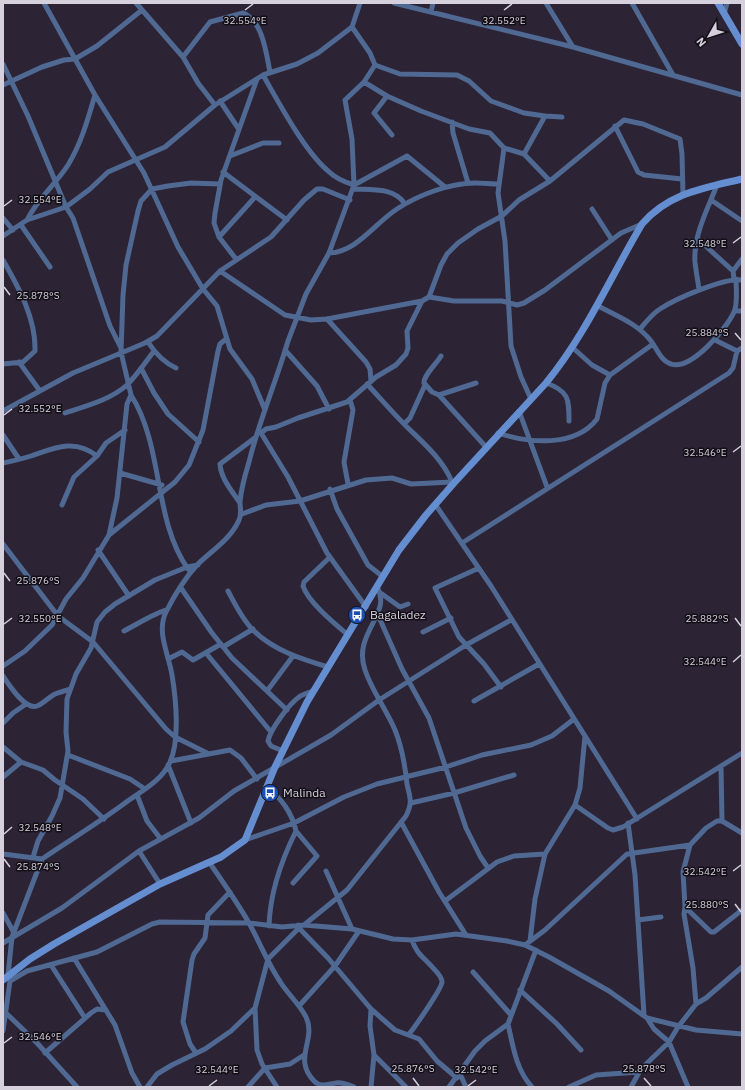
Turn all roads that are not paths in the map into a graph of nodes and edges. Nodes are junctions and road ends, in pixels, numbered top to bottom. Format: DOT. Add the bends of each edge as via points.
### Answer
graph roads {
  1 [pos="44,3"];
  2 [pos="136,3"];
  3 [pos="360,3"];
  4 [pos="394,3"];
  5 [pos="433,3"];
  6 [pos="546,3"];
  7 [pos="632,3"];
  8 [pos="718,3"];
  9 [pos="728,3"];
  10 [pos="142,10"];
  11 [pos="431,12"];
  12 [pos="724,14"];
  13 [pos="352,27"];
  14 [pos="742,44"];
  15 [pos="573,47"];
  16 [pos="183,57"];
  17 [pos="75,59"];
  18 [pos="3,64"];
  19 [pos="375,66"];
  20 [pos="270,72"];
  21 [pos="263,75"];
  22 [pos="673,75"];
  23 [pos="257,79"];
  24 [pos="11,81"];
  25 [pos="364,82"];
  26 [pos="3,85"];
  27 [pos="742,95"];
  28 [pos="94,96"];
  29 [pos="387,96"];
  30 [pos="217,103"];
  31 [pos="545,116"];
  32 [pos="562,117"];
  33 [pos="452,122"];
  34 [pos="615,126"];
  35 [pos="238,128"];
  36 [pos="392,135"];
  37 [pos="279,143"];
  38 [pos="504,148"];
  39 [pos="524,154"];
  40 [pos="230,156"];
  41 [pos="136,160"];
  42 [pos="224,172"];
  43 [pos="682,179"];
  44 [pos="742,179"];
  45 [pos="55,181"];
  46 [pos="550,181"];
  47 [pos="468,183"];
  48 [pos="220,184"];
  49 [pos="499,184"];
  50 [pos="717,185"];
  51 [pos="353,187"];
  52 [pos="445,187"];
  53 [pos="152,189"];
  54 [pos="683,195"];
  55 [pos="255,197"];
  56 [pos="350,200"];
  57 [pos="711,200"];
  58 [pos="405,204"];
  59 [pos="66,207"];
  60 [pos="592,209"];
  61 [pos="502,216"];
  62 [pos="3,218"];
  63 [pos="27,220"];
  64 [pos="287,220"];
  65 [pos="742,221"];
  66 [pos="642,224"];
  67 [pos="21,225"];
  68 [pos="13,230"];
  69 [pos="3,236"];
  70 [pos="219,237"];
  71 [pos="698,239"];
  72 [pos="612,240"];
  73 [pos="329,253"];
  74 [pos="236,259"];
  75 [pos="742,259"];
  76 [pos="3,260"];
  77 [pos="50,267"];
  78 [pos="220,271"];
  79 [pos="733,271"];
  80 [pos="738,279"];
  81 [pos="203,289"];
  82 [pos="700,290"];
  83 [pos="429,296"];
  84 [pos="422,301"];
  85 [pos="510,303"];
  86 [pos="598,306"];
  87 [pos="735,311"];
  88 [pos="742,311"];
  89 [pos="298,317"];
  90 [pos="327,320"];
  91 [pos="640,329"];
  92 [pos="226,339"];
  93 [pos="715,340"];
  94 [pos="148,342"];
  95 [pos="653,344"];
  96 [pos="573,348"];
  97 [pos="742,348"];
  98 [pos="121,350"];
  99 [pos="285,350"];
  100 [pos="154,351"];
  101 [pos="737,351"];
  102 [pos="441,356"];
  103 [pos="19,362"];
  104 [pos="3,364"];
  105 [pos="141,368"];
  106 [pos="176,368"];
  107 [pos="610,375"];
  108 [pos="369,383"];
  109 [pos="476,383"];
  110 [pos="546,383"];
  111 [pos="128,384"];
  112 [pos="425,385"];
  113 [pos="40,391"];
  114 [pos="131,395"];
  115 [pos="439,395"];
  116 [pos="531,399"];
  117 [pos="350,400"];
  118 [pos="329,409"];
  119 [pos="265,410"];
  120 [pos="3,411"];
  121 [pos="519,411"];
  122 [pos="65,413"];
  123 [pos="569,421"];
  124 [pos="404,424"];
  125 [pos="125,430"];
  126 [pos="3,434"];
  127 [pos="259,434"];
  128 [pos="498,434"];
  129 [pos="530,440"];
  130 [pos="198,442"];
  131 [pos="486,448"];
  132 [pos="96,456"];
  133 [pos="19,459"];
  134 [pos="3,463"];
  135 [pos="120,473"];
  136 [pos="453,482"];
  137 [pos="160,484"];
  138 [pos="348,484"];
  139 [pos="169,487"];
  140 [pos="547,488"];
  141 [pos="330,489"];
  142 [pos="162,492"];
  143 [pos="300,501"];
  144 [pos="240,503"];
  145 [pos="436,504"];
  146 [pos="62,505"];
  147 [pos="242,514"];
  148 [pos="109,535"];
  149 [pos="462,542"];
  150 [pos="3,544"];
  151 [pos="98,550"];
  152 [pos="330,557"];
  153 [pos="198,564"];
  154 [pos="187,567"];
  155 [pos="479,568"];
  156 [pos="191,573"];
  157 [pos="382,576"];
  158 [pos="377,587"];
  159 [pos="181,588"];
  160 [pos="228,591"];
  161 [pos="382,594"];
  162 [pos="129,596"];
  163 [pos="408,604"];
  164 [pos="366,607"];
  165 [pos="167,610"];
  166 [pos="378,615"];
  167 [pos="58,616"];
  168 [pos="451,618"];
  169 [pos="511,620"];
  170 [pos="253,629"];
  171 [pos="124,631"];
  172 [pos="423,632"];
  173 [pos="348,635"];
  174 [pos="93,642"];
  175 [pos="466,645"];
  176 [pos="222,646"];
  177 [pos="206,653"];
  178 [pos="293,656"];
  179 [pos="168,659"];
  180 [pos="539,664"];
  181 [pos="3,666"];
  182 [pos="328,667"];
  183 [pos="3,676"];
  184 [pos="409,681"];
  185 [pos="501,687"];
  186 [pos="70,689"];
  187 [pos="267,691"];
  188 [pos="313,691"];
  189 [pos="379,700"];
  190 [pos="474,702"];
  191 [pos="26,704"];
  192 [pos="287,710"];
  193 [pos="574,719"];
  194 [pos="3,723"];
  195 [pos="271,732"];
  196 [pos="585,736"];
  197 [pos="175,737"];
  198 [pos="3,747"];
  199 [pos="283,751"];
  200 [pos="207,753"];
  201 [pos="742,753"];
  202 [pos="68,755"];
  203 [pos="21,762"];
  204 [pos="170,763"];
  205 [pos="275,766"];
  206 [pos="721,766"];
  207 [pos="446,767"];
  208 [pos="514,775"];
  209 [pos="3,777"];
  210 [pos="406,777"];
  211 [pos="258,779"];
  212 [pos="62,785"];
  213 [pos="267,786"];
  214 [pos="145,789"];
  215 [pos="454,793"];
  216 [pos="137,795"];
  217 [pos="411,803"];
  218 [pos="576,805"];
  219 [pos="104,819"];
  220 [pos="637,819"];
  221 [pos="722,821"];
  222 [pos="191,822"];
  223 [pos="401,822"];
  224 [pos="294,823"];
  225 [pos="628,823"];
  226 [pos="296,831"];
  227 [pos="742,833"];
  228 [pos="160,838"];
  229 [pos="245,840"];
  230 [pos="690,845"];
  231 [pos="139,851"];
  232 [pos="633,852"];
  233 [pos="3,854"];
  234 [pos="545,854"];
  235 [pos="33,857"];
  236 [pos="42,859"];
  237 [pos="209,862"];
  238 [pos="488,868"];
  239 [pos="326,871"];
  240 [pos="293,883"];
  241 [pos="160,884"];
  242 [pos="230,892"];
  243 [pos="338,897"];
  244 [pos="445,901"];
  245 [pos="685,907"];
  246 [pos="742,910"];
  247 [pos="3,913"];
  248 [pos="662,917"];
  249 [pos="638,920"];
  250 [pos="207,922"];
  251 [pos="249,923"];
  252 [pos="304,925"];
  253 [pos="269,926"];
  254 [pos="299,927"];
  255 [pos="352,929"];
  256 [pos="13,931"];
  257 [pos="359,931"];
  258 [pos="466,935"];
  259 [pos="12,937"];
  260 [pos="412,940"];
  261 [pos="530,941"];
  262 [pos="3,943"];
  263 [pos="525,945"];
  264 [pos="536,950"];
  265 [pos="74,958"];
  266 [pos="268,959"];
  267 [pos="51,965"];
  268 [pos="335,966"];
  269 [pos="742,967"];
  270 [pos="472,972"];
  271 [pos="7,978"];
  272 [pos="520,990"];
  273 [pos="696,1004"];
  274 [pos="299,1006"];
  275 [pos="255,1008"];
  276 [pos="371,1009"];
  277 [pos="106,1010"];
  278 [pos="6,1014"];
  279 [pos="511,1015"];
  280 [pos="646,1017"];
  281 [pos="85,1018"];
  282 [pos="508,1024"];
  283 [pos="678,1027"];
  284 [pos="3,1031"];
  285 [pos="409,1034"];
  286 [pos="742,1034"];
  287 [pos="670,1042"];
  288 [pos="580,1050"];
  289 [pos="46,1053"];
  290 [pos="196,1053"];
  291 [pos="304,1055"];
  292 [pos="374,1055"];
  293 [pos="265,1068"];
  294 [pos="639,1072"];
  295 [pos="459,1076"];
  296 [pos="527,1084"];
  297 [pos="77,1087"];
  298 [pos="140,1087"];
  299 [pos="147,1087"];
  300 [pos="248,1087"];
  301 [pos="277,1087"];
  302 [pos="354,1087"];
  303 [pos="371,1087"];
  304 [pos="406,1087"];
  305 [pos="449,1087"];
  306 [pos="466,1087"];
  307 [pos="532,1087"];
  308 [pos="569,1087"];
  309 [pos="631,1087"];
  310 [pos="688,1087"];
  1 -- 17 [label="street"];
  2 -- 10 [label="street"];
  3 -- 13 [label="street"];
  4 -- 11 [label="street"];
  5 -- 11 [label="street"];
  6 -- 15 [label="street"];
  7 -- 22 [label="street"];
  8 -- 12 [label="street"];
  9 -- 12 [label="street"];
  10 -- 16 [label="street"];
  10 -- 17 [label="street" via="97,46"];
  11 -- 15 [label="street"];
  12 -- 14 [label="street"];
  13 -- 19 [label="street"];
  13 -- 20 [label="street" via="306,60"];
  15 -- 22 [label="street"];
  16 -- 20 [label="street" via="210,22 243,13 252,19 263,41"];
  16 -- 30 [label="street" via="198,83"];
  17 -- 24 [label="street" via="59,62"];
  17 -- 28 [label="street"];
  18 -- 24 [label="street"];
  19 -- 25 [label="street"];
  19 -- 31 [label="street" via="400,74 457,75 491,100 524,113"];
  20 -- 21 [label="street"];
  21 -- 23 [label="street"];
  21 -- 51 [label="street" via="317,160 335,177"];
  22 -- 27 [label="street"];
  23 -- 30 [label="street"];
  23 -- 35 [label="street"];
  24 -- 26 [label="street"];
  24 -- 45 [label="street"];
  25 -- 29 [label="street"];
  25 -- 51 [label="street" via="345,100 352,139"];
  28 -- 41 [label="street"];
  28 -- 45 [label="street" via="77,148"];
  29 -- 33 [label="street"];
  29 -- 36 [label="street" via="374,114"];
  30 -- 35 [label="street"];
  30 -- 41 [label="street" via="166,147"];
  31 -- 32 [label="street"];
  31 -- 39 [label="street"];
  33 -- 38 [label="street" via="469,129 490,132"];
  33 -- 47 [label="street" via="452,133"];
  34 -- 43 [label="street" via="638,172"];
  34 -- 43 [label="street" via="629,120 680,139"];
  34 -- 46 [label="street"];
  35 -- 40 [label="street"];
  37 -- 40 [label="street" via="264,143"];
  38 -- 39 [label="street"];
  38 -- 49 [label="street"];
  39 -- 46 [label="street"];
  40 -- 42 [label="street"];
  41 -- 53 [label="street"];
  41 -- 59 [label="street" via="108,172"];
  42 -- 48 [label="street"];
  42 -- 55 [label="street"];
  43 -- 54 [label="street"];
  44 -- 50 [label="street"];
  45 -- 59 [label="street"];
  45 -- 63 [label="street"];
  46 -- 61 [label="street" via="519,200"];
  47 -- 49 [label="street"];
  47 -- 52 [label="street"];
  48 -- 53 [label="street" via="181,184"];
  48 -- 70 [label="street" via="214,220"];
  49 -- 61 [label="street" via="499,207"];
  50 -- 54 [label="street"];
  50 -- 57 [label="street"];
  51 -- 52 [label="street" via="407,156"];
  51 -- 56 [label="street"];
  51 -- 58 [label="street" via="394,193 401,197"];
  52 -- 58 [label="street"];
  53 -- 81 [label="street" via="168,227"];
  53 -- 98 [label="street" via="138,211 126,265"];
  54 -- 66 [label="street" via="661,205"];
  55 -- 64 [label="street" via="266,202"];
  55 -- 70 [label="street"];
  56 -- 64 [label="street" via="320,188 304,200"];
  56 -- 73 [label="street"];
  57 -- 65 [label="street"];
  57 -- 71 [label="street"];
  58 -- 73 [label="street" via="353,246"];
  59 -- 63 [label="street"];
  59 -- 98 [label="street" via="87,254 110,326"];
  60 -- 72 [label="street"];
  61 -- 83 [label="street" via="468,235 447,254"];
  61 -- 85 [label="street"];
  62 -- 68 [label="street"];
  63 -- 67 [label="street"];
  64 -- 74 [label="street" via="271,237"];
  66 -- 72 [label="street"];
  66 -- 86 [label="street"];
  67 -- 68 [label="street"];
  67 -- 77 [label="street"];
  68 -- 69 [label="street"];
  70 -- 74 [label="street"];
  71 -- 79 [label="street"];
  71 -- 82 [label="street" via="695,261"];
  72 -- 85 [label="street" via="532,299 517,305"];
  73 -- 89 [label="street" via="306,294"];
  74 -- 78 [label="street"];
  75 -- 79 [label="street"];
  76 -- 103 [label="street" via="24,301 34,334 35,351 30,358"];
  78 -- 81 [label="street"];
  78 -- 89 [label="street" via="279,312"];
  79 -- 80 [label="street"];
  80 -- 82 [label="street"];
  80 -- 87 [label="street"];
  81 -- 92 [label="street" via="221,314"];
  81 -- 94 [label="street" via="168,326"];
  82 -- 91 [label="street" via="661,309"];
  83 -- 84 [label="street"];
  83 -- 85 [label="street" via="454,301"];
  84 -- 90 [label="street"];
  84 -- 108 [label="street" via="407,331 406,354 396,365"];
  85 -- 116 [label="street" via="511,346"];
  86 -- 91 [label="street"];
  86 -- 96 [label="street"];
  87 -- 88 [label="street"];
  87 -- 93 [label="street"];
  89 -- 90 [label="street"];
  89 -- 99 [label="street"];
  90 -- 108 [label="street" via="366,362 370,369"];
  91 -- 95 [label="street"];
  92 -- 119 [label="street" via="252,379"];
  92 -- 130 [label="street" via="220,344 218,351"];
  93 -- 95 [label="street" via="702,352 677,365 671,365 663,359"];
  93 -- 101 [label="street"];
  94 -- 98 [label="street"];
  94 -- 100 [label="street"];
  95 -- 107 [label="street"];
  96 -- 107 [label="street" via="592,365"];
  96 -- 110 [label="street"];
  97 -- 101 [label="street"];
  98 -- 111 [label="street"];
  98 -- 113 [label="street"];
  99 -- 118 [label="street" via="317,386"];
  99 -- 119 [label="street"];
  100 -- 105 [label="street"];
  100 -- 106 [label="street"];
  101 -- 140 [label="street" via="733,368 729,373"];
  102 -- 112 [label="street" via="434,368 425,376"];
  103 -- 104 [label="street"];
  103 -- 113 [label="street"];
  105 -- 111 [label="street"];
  105 -- 130 [label="street" via="168,414"];
  107 -- 129 [label="street" via="605,384 595,422 565,440"];
  108 -- 117 [label="street"];
  108 -- 124 [label="street"];
  109 -- 115 [label="street"];
  110 -- 116 [label="street"];
  110 -- 123 [label="street" via="566,396 569,404"];
  111 -- 114 [label="street"];
  111 -- 122 [label="street" via="91,405"];
  112 -- 115 [label="street"];
  112 -- 124 [label="street" via="410,418"];
  113 -- 120 [label="street"];
  114 -- 125 [label="street" via="127,404"];
  114 -- 137 [label="street" via="148,434"];
  115 -- 131 [label="street"];
  116 -- 121 [label="street"];
  117 -- 118 [label="street"];
  117 -- 138 [label="street" via="353,410 344,462"];
  118 -- 127 [label="street" via="266,429"];
  119 -- 127 [label="street"];
  121 -- 128 [label="street"];
  121 -- 129 [label="street"];
  124 -- 136 [label="street" via="433,452"];
  125 -- 132 [label="street" via="106,443"];
  125 -- 135 [label="street"];
  126 -- 133 [label="street"];
  127 -- 143 [label="street"];
  127 -- 144 [label="street" via="249,461"];
  127 -- 144 [label="street" via="220,464 220,471"];
  128 -- 129 [label="street"];
  128 -- 131 [label="street"];
  129 -- 140 [label="street"];
  130 -- 139 [label="street" via="189,465"];
  131 -- 136 [label="street"];
  132 -- 133 [label="street" via="84,447 67,446"];
  132 -- 146 [label="street" via="74,477"];
  133 -- 134 [label="street"];
  135 -- 137 [label="street"];
  135 -- 148 [label="street"];
  136 -- 138 [label="street" via="412,484 392,478 379,478"];
  136 -- 145 [label="street"];
  137 -- 139 [label="street"];
  137 -- 142 [label="street"];
  138 -- 141 [label="street"];
  139 -- 142 [label="street"];
  140 -- 149 [label="street"];
  141 -- 143 [label="street"];
  141 -- 157 [label="street" via="337,509 368,565"];
  142 -- 148 [label="street"];
  142 -- 154 [label="street" via="172,536"];
  143 -- 147 [label="street" via="266,505"];
  143 -- 152 [label="street"];
  144 -- 147 [label="street"];
  145 -- 149 [label="street"];
  145 -- 157 [label="street" via="398,550"];
  147 -- 153 [label="street" via="232,532"];
  148 -- 151 [label="street"];
  149 -- 155 [label="street"];
  150 -- 167 [label="street"];
  151 -- 162 [label="street"];
  151 -- 167 [label="street"];
  152 -- 164 [label="street"];
  152 -- 173 [label="street" via="303,586 315,604"];
  153 -- 154 [label="street"];
  153 -- 156 [label="street"];
  154 -- 156 [label="street"];
  154 -- 162 [label="street" via="155,580"];
  155 -- 168 [label="street" via="435,588"];
  155 -- 169 [label="street"];
  156 -- 159 [label="street"];
  157 -- 158 [label="street"];
  158 -- 161 [label="street"];
  158 -- 164 [label="street"];
  159 -- 165 [label="street"];
  159 -- 176 [label="street"];
  160 -- 170 [label="street"];
  161 -- 163 [label="street" via="400,607"];
  161 -- 166 [label="street"];
  162 -- 174 [label="street" via="101,616 97,622"];
  164 -- 173 [label="street"];
  165 -- 171 [label="street" via="160,611"];
  165 -- 179 [label="street" via="162,626"];
  166 -- 184 [label="street"];
  166 -- 189 [label="street" via="366,635 362,657"];
  167 -- 174 [label="street"];
  167 -- 181 [label="street" via="32,644"];
  168 -- 172 [label="street"];
  168 -- 175 [label="street" via="459,637"];
  169 -- 175 [label="street"];
  169 -- 180 [label="street"];
  170 -- 176 [label="street"];
  170 -- 178 [label="street"];
  173 -- 182 [label="street"];
  174 -- 186 [label="street"];
  174 -- 197 [label="street"];
  175 -- 184 [label="street"];
  175 -- 185 [label="street"];
  176 -- 177 [label="street"];
  176 -- 187 [label="street"];
  177 -- 179 [label="street" via="193,660 182,652"];
  177 -- 195 [label="street"];
  178 -- 182 [label="street"];
  178 -- 187 [label="street"];
  179 -- 197 [label="street" via="174,696"];
  180 -- 185 [label="street"];
  180 -- 193 [label="street"];
  182 -- 188 [label="street"];
  183 -- 191 [label="street"];
  184 -- 189 [label="street"];
  184 -- 207 [label="street" via="429,718"];
  185 -- 190 [label="street"];
  186 -- 191 [label="street" via="57,693 37,706"];
  186 -- 202 [label="street" via="67,699"];
  187 -- 192 [label="street"];
  188 -- 192 [label="street" via="299,697"];
  188 -- 199 [label="street"];
  189 -- 205 [label="street" via="331,735"];
  189 -- 210 [label="street" via="398,737 404,755"];
  191 -- 194 [label="street"];
  192 -- 195 [label="street"];
  193 -- 196 [label="street"];
  193 -- 207 [label="street" via="552,736 531,745 482,755"];
  195 -- 199 [label="street" via="268,741 271,746"];
  196 -- 218 [label="street"];
  196 -- 220 [label="street"];
  197 -- 200 [label="street"];
  197 -- 204 [label="street"];
  198 -- 203 [label="street"];
  199 -- 205 [label="street"];
  200 -- 204 [label="street"];
  200 -- 211 [label="street" via="230,750 236,753"];
  201 -- 206 [label="street"];
  202 -- 212 [label="street"];
  202 -- 214 [label="street" via="130,779"];
  203 -- 209 [label="street"];
  203 -- 212 [label="street" via="40,767"];
  204 -- 214 [label="street"];
  204 -- 222 [label="street"];
  205 -- 211 [label="street"];
  205 -- 213 [label="street"];
  206 -- 220 [label="street"];
  206 -- 221 [label="street"];
  207 -- 210 [label="street"];
  207 -- 215 [label="street"];
  208 -- 215 [label="street"];
  210 -- 217 [label="street"];
  210 -- 224 [label="street" via="377,784 344,797"];
  211 -- 222 [label="street" via="234,791"];
  212 -- 219 [label="street" via="83,799"];
  212 -- 235 [label="street" via="52,816 38,841"];
  213 -- 224 [label="street" via="280,799"];
  213 -- 229 [label="street"];
  214 -- 216 [label="street"];
  215 -- 217 [label="street"];
  215 -- 238 [label="street" via="473,844"];
  216 -- 219 [label="street"];
  216 -- 228 [label="street" via="147,821"];
  217 -- 223 [label="street"];
  218 -- 225 [label="street" via="613,830"];
  218 -- 234 [label="street"];
  219 -- 236 [label="street"];
  220 -- 225 [label="street"];
  221 -- 227 [label="street"];
  221 -- 230 [label="street" via="712,823"];
  222 -- 228 [label="street"];
  223 -- 243 [label="street" via="355,881"];
  223 -- 244 [label="street"];
  224 -- 226 [label="street"];
  224 -- 229 [label="street"];
  225 -- 232 [label="street"];
  226 -- 240 [label="street" via="317,856"];
  226 -- 253 [label="street" via="276,877"];
  228 -- 231 [label="street"];
  229 -- 237 [label="street"];
  230 -- 232 [label="street"];
  230 -- 245 [label="street" via="683,872"];
  231 -- 241 [label="street"];
  231 -- 259 [label="street" via="68,905"];
  232 -- 249 [label="street"];
  232 -- 261 [label="street" via="621,858"];
  233 -- 235 [label="street"];
  234 -- 238 [label="street" via="514,856"];
  234 -- 261 [label="street" via="535,899"];
  235 -- 236 [label="street"];
  236 -- 256 [label="street"];
  237 -- 241 [label="street"];
  237 -- 242 [label="street"];
  238 -- 244 [label="street"];
  239 -- 243 [label="street"];
  241 -- 271 [label="street" via="42,951"];
  242 -- 250 [label="street" via="208,915"];
  242 -- 251 [label="street"];
  243 -- 252 [label="street"];
  243 -- 255 [label="street"];
  244 -- 258 [label="street"];
  245 -- 246 [label="street" via="712,932"];
  245 -- 273 [label="street"];
  247 -- 256 [label="street"];
  248 -- 249 [label="street"];
  249 -- 280 [label="street"];
  250 -- 251 [label="street"];
  250 -- 265 [label="street" via="170,921 152,924 97,952"];
  250 -- 290 [label="street" via="205,938 194,954 183,1014 186,1032"];
  251 -- 253 [label="street"];
  251 -- 266 [label="street"];
  252 -- 254 [label="street"];
  252 -- 255 [label="street"];
  253 -- 254 [label="street"];
  254 -- 266 [label="street"];
  254 -- 268 [label="street"];
  255 -- 257 [label="street"];
  256 -- 259 [label="street"];
  257 -- 260 [label="street" via="393,939"];
  257 -- 268 [label="street"];
  258 -- 260 [label="street"];
  258 -- 263 [label="street"];
  259 -- 262 [label="street"];
  259 -- 271 [label="street"];
  260 -- 285 [label="street" via="421,958 434,968 442,983 439,992"];
  261 -- 263 [label="street"];
  263 -- 264 [label="street"];
  264 -- 272 [label="street"];
  264 -- 280 [label="street" via="609,992"];
  265 -- 267 [label="street"];
  265 -- 277 [label="street"];
  266 -- 274 [label="street" via="280,982"];
  266 -- 275 [label="street"];
  267 -- 271 [label="street"];
  267 -- 281 [label="street"];
  268 -- 274 [label="street"];
  268 -- 276 [label="street"];
  269 -- 273 [label="street"];
  270 -- 279 [label="street"];
  271 -- 278 [label="street"];
  272 -- 279 [label="street"];
  272 -- 288 [label="street" via="557,1024"];
  273 -- 283 [label="street"];
  274 -- 291 [label="street" via="310,1027"];
  275 -- 290 [label="street" via="231,1031"];
  275 -- 293 [label="street" via="257,1050"];
  276 -- 285 [label="street" via="395,1030"];
  276 -- 292 [label="street" via="370,1032"];
  277 -- 281 [label="street" via="97,1009"];
  277 -- 298 [label="street" via="121,1038 132,1073"];
  278 -- 284 [label="street"];
  278 -- 289 [label="street"];
  279 -- 282 [label="street"];
  280 -- 283 [label="street"];
  280 -- 287 [label="street"];
  281 -- 289 [label="street"];
  282 -- 295 [label="street" via="480,1046"];
  282 -- 296 [label="street" via="515,1056"];
  283 -- 286 [label="street"];
  283 -- 287 [label="street"];
  285 -- 295 [label="street" via="419,1039 437,1061"];
  287 -- 294 [label="street"];
  287 -- 310 [label="street"];
  289 -- 297 [label="street"];
  290 -- 299 [label="street" via="157,1074"];
  291 -- 293 [label="street" via="290,1064"];
  291 -- 302 [label="street" via="307,1070 317,1083 330,1086 337,1083"];
  292 -- 303 [label="street"];
  292 -- 304 [label="street"];
  293 -- 300 [label="street"];
  293 -- 301 [label="street"];
  294 -- 308 [label="street" via="596,1075"];
  294 -- 309 [label="street"];
  295 -- 305 [label="street"];
  295 -- 306 [label="street"];
  296 -- 307 [label="street"];
}
